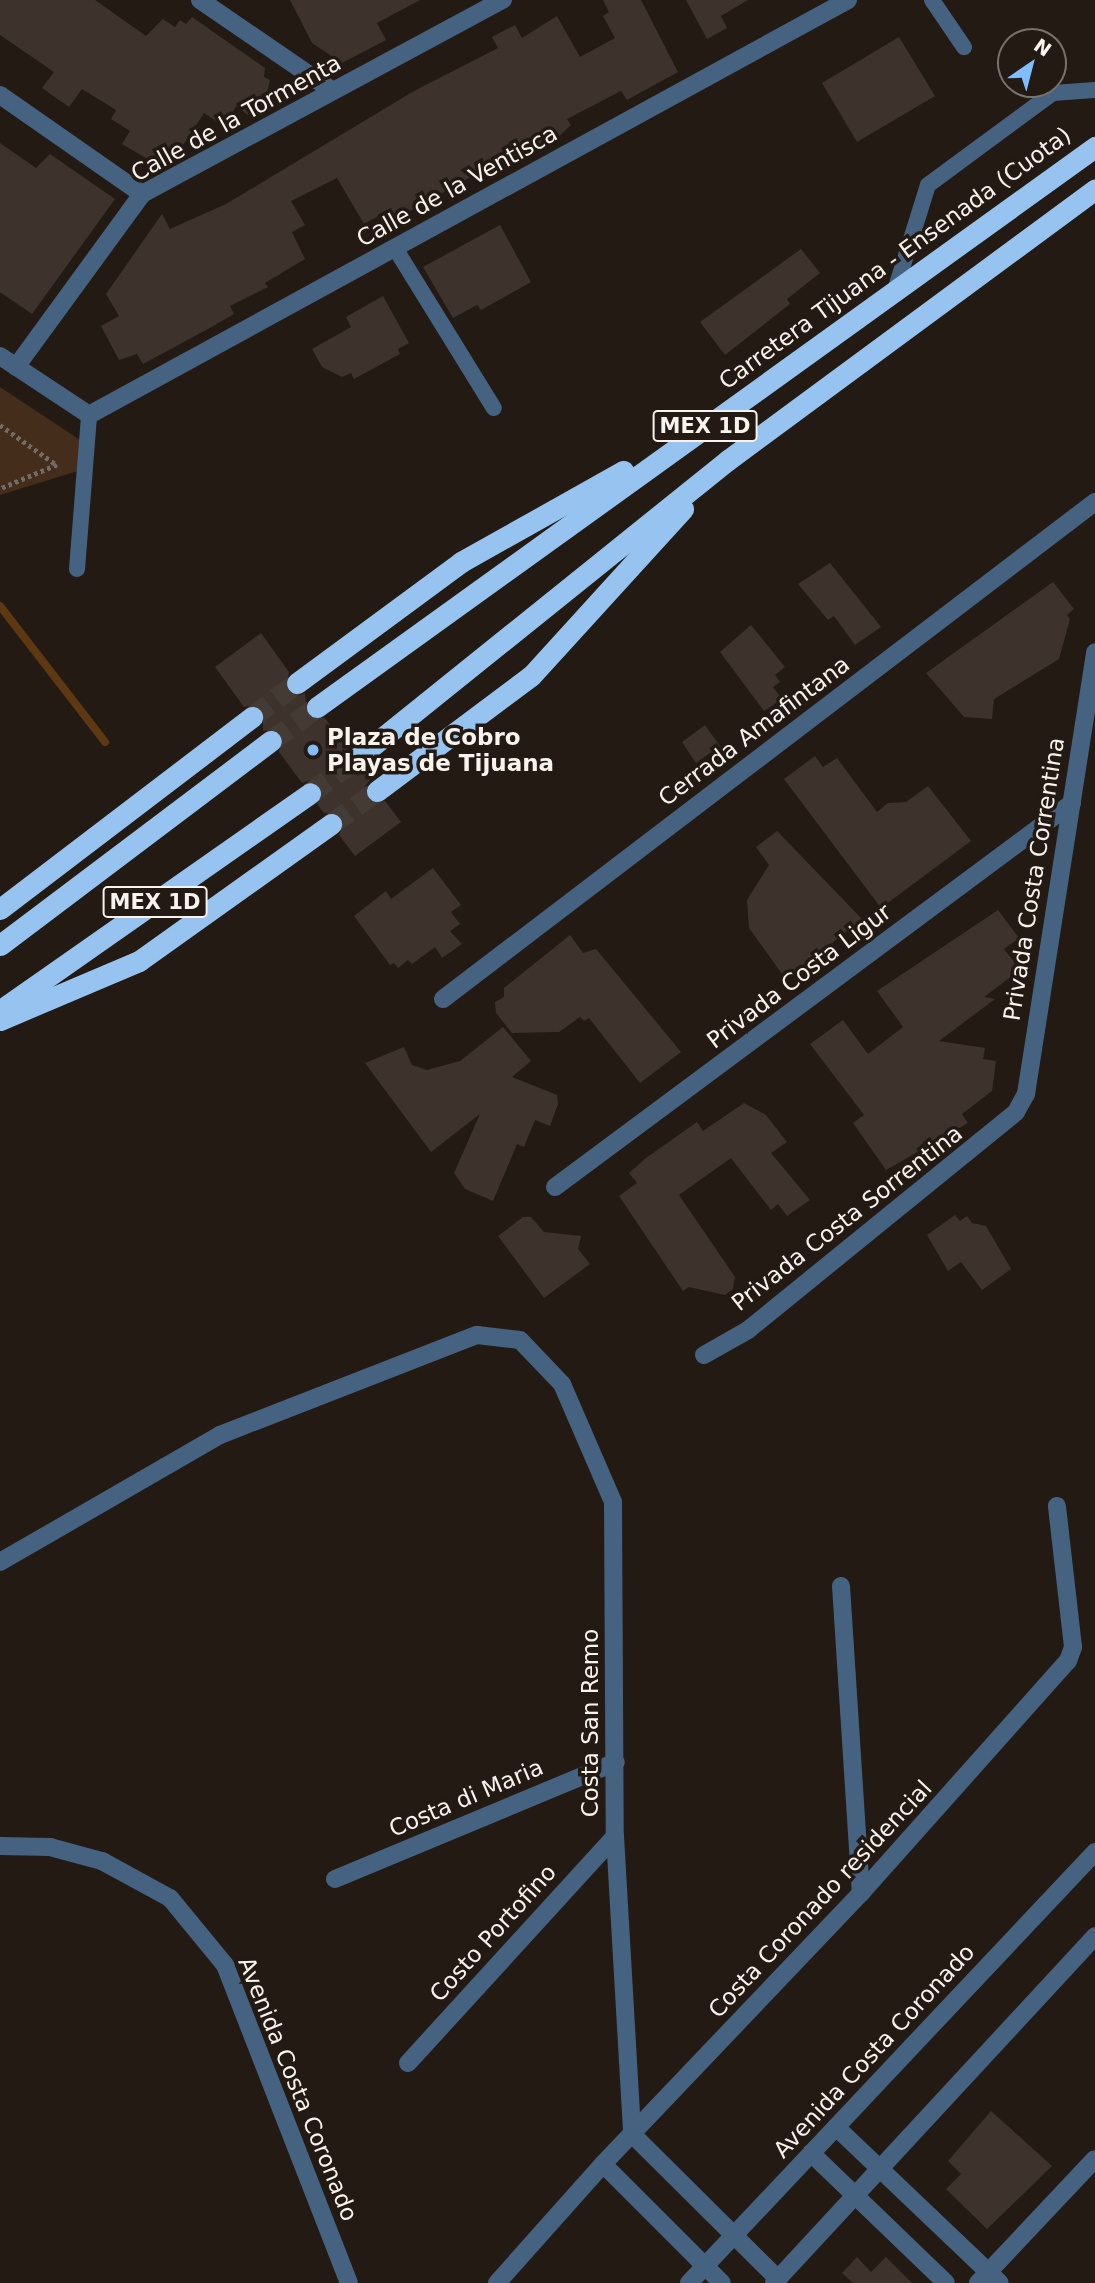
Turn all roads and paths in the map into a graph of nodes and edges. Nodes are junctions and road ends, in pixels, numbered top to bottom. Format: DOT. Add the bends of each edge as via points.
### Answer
graph roads {
  1 [pos="200,0"];
  2 [pos="502,0"];
  3 [pos="848,0"];
  4 [pos="932,0"];
  5 [pos="964,47"];
  6 [pos="1095,90"];
  7 [pos="333,91"];
  8 [pos="0,95"];
  9 [pos="1095,147"];
  10 [pos="1095,189"];
  11 [pos="142,194"];
  12 [pos="395,248"];
  13 [pos="894,295"];
  14 [pos="0,356"];
  15 [pos="16,367"];
  16 [pos="494,408"];
  17 [pos="89,415"];
  18 [pos="710,422"];
  19 [pos="0,425"];
  20 [pos="728,460"];
  21 [pos="0,489"];
  22 [pos="1095,502"];
  23 [pos="77,569"];
  24 [pos="1095,652"];
  25 [pos="297,683"];
  26 [pos="317,707"];
  27 [pos="252,717"];
  28 [pos="271,741"];
  29 [pos="356,759"];
  30 [pos="377,791"];
  31 [pos="310,793"];
  32 [pos="1072,803"];
  33 [pos="331,824"];
  34 [pos="0,909"];
  35 [pos="0,945"];
  36 [pos="443,999"];
  37 [pos="0,1011"];
  38 [pos="0,1020"];
  39 [pos="1016,1112"];
  40 [pos="555,1187"];
  41 [pos="704,1355"];
  42 [pos="1057,1506"];
  43 [pos="0,1563"];
  44 [pos="842,1587"];
  45 [pos="616,1762"];
  46 [pos="615,1836"];
  47 [pos="0,1846"];
  48 [pos="1095,1852"];
  49 [pos="335,1879"];
  50 [pos="861,1894"];
  51 [pos="1095,1936"];
  52 [pos="408,2063"];
  53 [pos="836,2127"];
  54 [pos="632,2134"];
  55 [pos="811,2153"];
  56 [pos="1095,2159"];
  57 [pos="603,2164"];
  58 [pos="882,2170"];
  59 [pos="857,2197"];
  60 [pos="734,2235"];
  61 [pos="705,2265"];
  62 [pos="989,2279"];
  63 [pos="776,2281"];
  64 [pos="349,2283"];
  65 [pos="497,2283"];
  66 [pos="689,2283"];
  67 [pos="722,2283"];
  68 [pos="946,2283"];
  1 -- 7 [label="street"];
  2 -- 7 [label="street, Calle de la Tormenta"];
  3 -- 12 [label="street, Calle de la Ventisca"];
  4 -- 5 [label="lane"];
  6 -- 13 [label="lane" via="1053,93 928,185"];
  7 -- 11 [label="street, Calle de la Tormenta"];
  8 -- 11 [label="street"];
  9 -- 13 [label="highway, Carretera Tijuana - Ensenada (Cuota) / MEX 1D"];
  10 -- 20 [label="highway, MEX 1D"];
  11 -- 15 [label="street, Calle de la Tormenta"];
  12 -- 16 [label="lane"];
  12 -- 17 [label="street, Calle de la Ventisca"];
  13 -- 18 [label="highway, Carretera Tijuana - Ensenada (Cuota) / MEX 1D"];
  14 -- 15 [label="street"];
  15 -- 17 [label="street"];
  17 -- 23 [label="lane"];
  18 -- 25 [label="highway" via="461,562"];
  18 -- 26 [label="highway, Carretera Tijuana - Ensenada (Cuota) / MEX 1D"];
  19 -- 21 [label="path" via="57,465"];
  20 -- 29 [label="highway, MEX 1D"];
  20 -- 30 [label="highway" via="531,676"];
  22 -- 36 [label="street, Cerrada Amafintana"];
  24 -- 32 [label="street, Privada Costa Correntina"];
  27 -- 34 [label="highway"];
  28 -- 35 [label="highway, MEX 1D"];
  31 -- 37 [label="highway, MEX 1D"];
  32 -- 39 [label="street, Privada Costa Correntina" via="1026,1094"];
  32 -- 40 [label="street, Privada Costa Ligur"];
  33 -- 38 [label="highway" via="139,961"];
  39 -- 41 [label="street, Privada Costa Sorrentina" via="748,1329"];
  42 -- 50 [label="street, Costa Coronado residencial" via="1073,1647 1068,1661"];
  43 -- 45 [label="street, Costa San Remo" via="220,1435 477,1335 520,1340 562,1384 613,1502"];
  44 -- 50 [label="street"];
  45 -- 46 [label="street, Costa San Remo"];
  45 -- 49 [label="street, Costa di Maria"];
  46 -- 52 [label="street, Costo Portofino"];
  46 -- 54 [label="street, Costa San Remo"];
  47 -- 64 [label="street, Avenida Costa Coronado" via="50,1847 102,1861 170,1898 226,1965"];
  48 -- 53 [label="street, Avenida Costa Coronado"];
  50 -- 54 [label="street, Costa Coronado residencial"];
  51 -- 58 [label="street"];
  53 -- 55 [label="street, Avenida Costa Coronado"];
  53 -- 58 [label="street"];
  54 -- 57 [label="street, Costa Coronado residencial"];
  54 -- 60 [label="street"];
  55 -- 59 [label="street"];
  55 -- 60 [label="street, Avenida Costa Coronado"];
  56 -- 62 [label="street"];
  57 -- 61 [label="street"];
  57 -- 65 [label="street, Costa Coronado residencial"];
  58 -- 59 [label="street"];
  58 -- 62 [label="street"];
  59 -- 63 [label="street"];
  59 -- 68 [label="street"];
  60 -- 61 [label="street, Avenida Costa Coronado"];
  60 -- 63 [label="street"];
  61 -- 66 [label="street, Avenida Costa Coronado"];
  61 -- 67 [label="street"];
}
